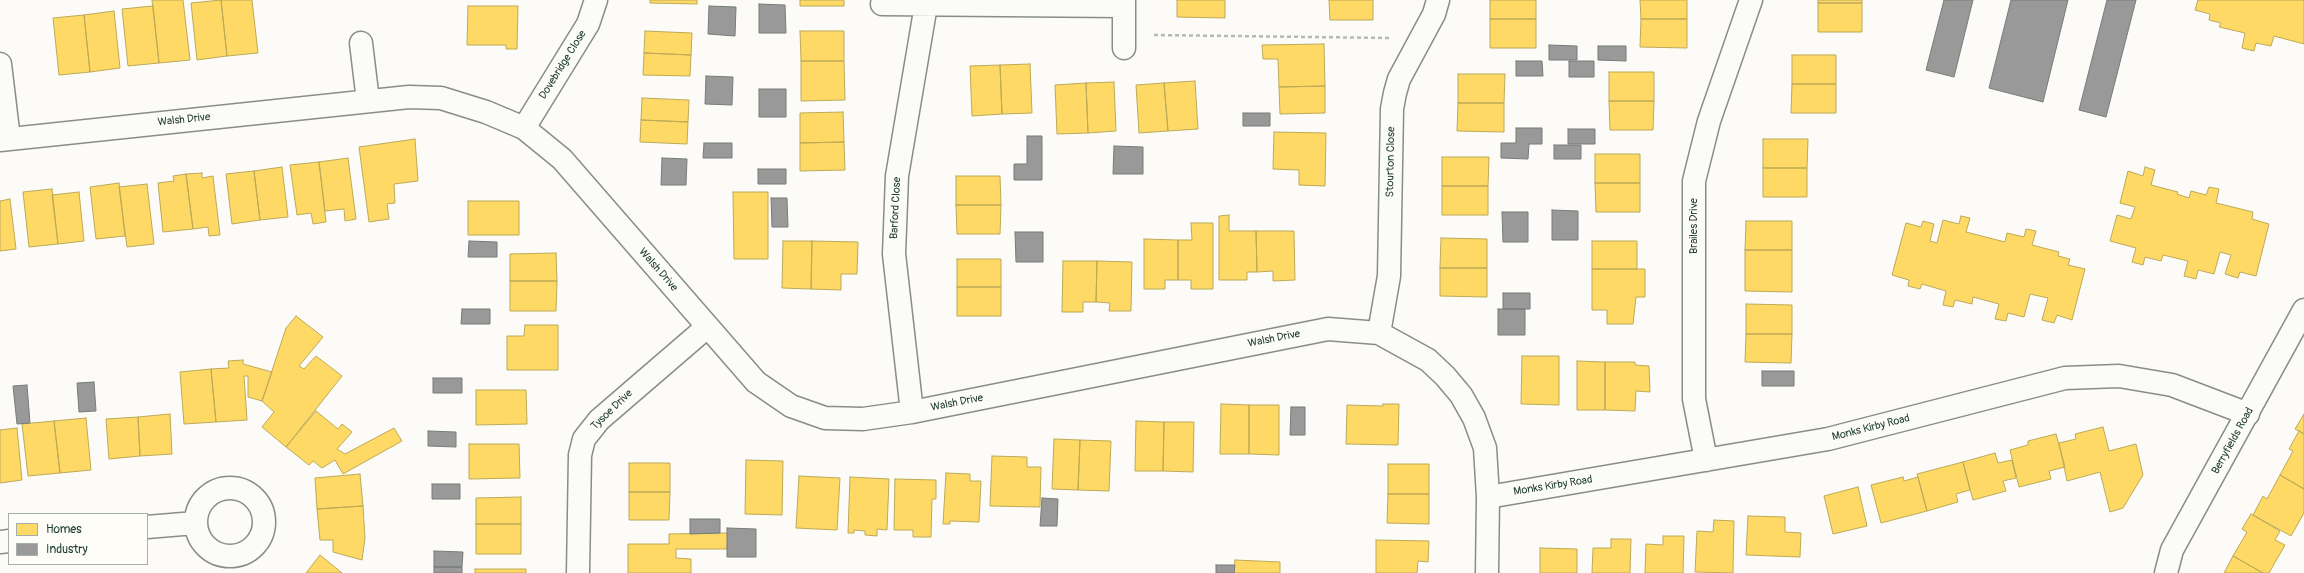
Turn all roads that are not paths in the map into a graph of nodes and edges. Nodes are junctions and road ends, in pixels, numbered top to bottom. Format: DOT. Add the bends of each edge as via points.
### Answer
graph roads {
  1 [pos="596,0"];
  2 [pos="1438,0"];
  3 [pos="1751,0"];
  4 [pos="1124,3"];
  5 [pos="882,4"];
  6 [pos="926,5"];
  7 [pos="361,42"];
  8 [pos="1124,42"];
  9 [pos="0,64"];
  10 [pos="368,101"];
  11 [pos="524,128"];
  12 [pos="4,140"];
  13 [pos="2304,310"];
  14 [pos="707,327"];
  15 [pos="1379,333"];
  16 [pos="912,412"];
  17 [pos="2248,414"];
  18 [pos="1706,460"];
  19 [pos="1488,497"];
  20 [pos="195,523"];
  21 [pos="148,527"];
  22 [pos="578,573"];
  23 [pos="1487,573"];
  24 [pos="2166,573"];
  1 -- 11 [label="street, Dovebridge Close" via="588,24"];
  2 -- 15 [label="street, Stourton Close" via="1423,38 1399,79 1392,109 1389,276"];
  3 -- 18 [label="street, Brailes Drive" via="1710,121 1694,181 1694,399"];
  4 -- 6 [label="street"];
  4 -- 8 [label="street"];
  5 -- 6 [label="street"];
  6 -- 16 [label="street, Barford Close" via="897,176 894,254"];
  7 -- 10 [label="street"];
  9 -- 12 [label="street"];
  10 -- 11 [label="street, Walsh Drive" via="409,97 441,98 486,112"];
  10 -- 12 [label="street, Walsh Drive"];
  11 -- 14 [label="street, Walsh Drive" via="562,159"];
  13 -- 17 [label="street, Berryfields Road"];
  14 -- 16 [label="street, Walsh Drive" via="756,382 791,406 825,418 863,418"];
  14 -- 22 [label="street, Tysoe Drive" via="599,420 584,439 580,455"];
  15 -- 16 [label="street, Walsh Drive" via="1328,329"];
  15 -- 19 [label="street, Walsh Drive" via="1428,360 1461,395 1474,418 1484,448"];
  17 -- 18 [label="street, Monks Kirby Road" via="2172,385 2119,376 2065,378 1828,439"];
  17 -- 24 [label="street, Berryfields Road" via="2172,550"];
  18 -- 19 [label="street, Monks Kirby Road"];
  19 -- 23 [label="street, Walsh Drive"];
  20 -- 21 [label="street"];
}
